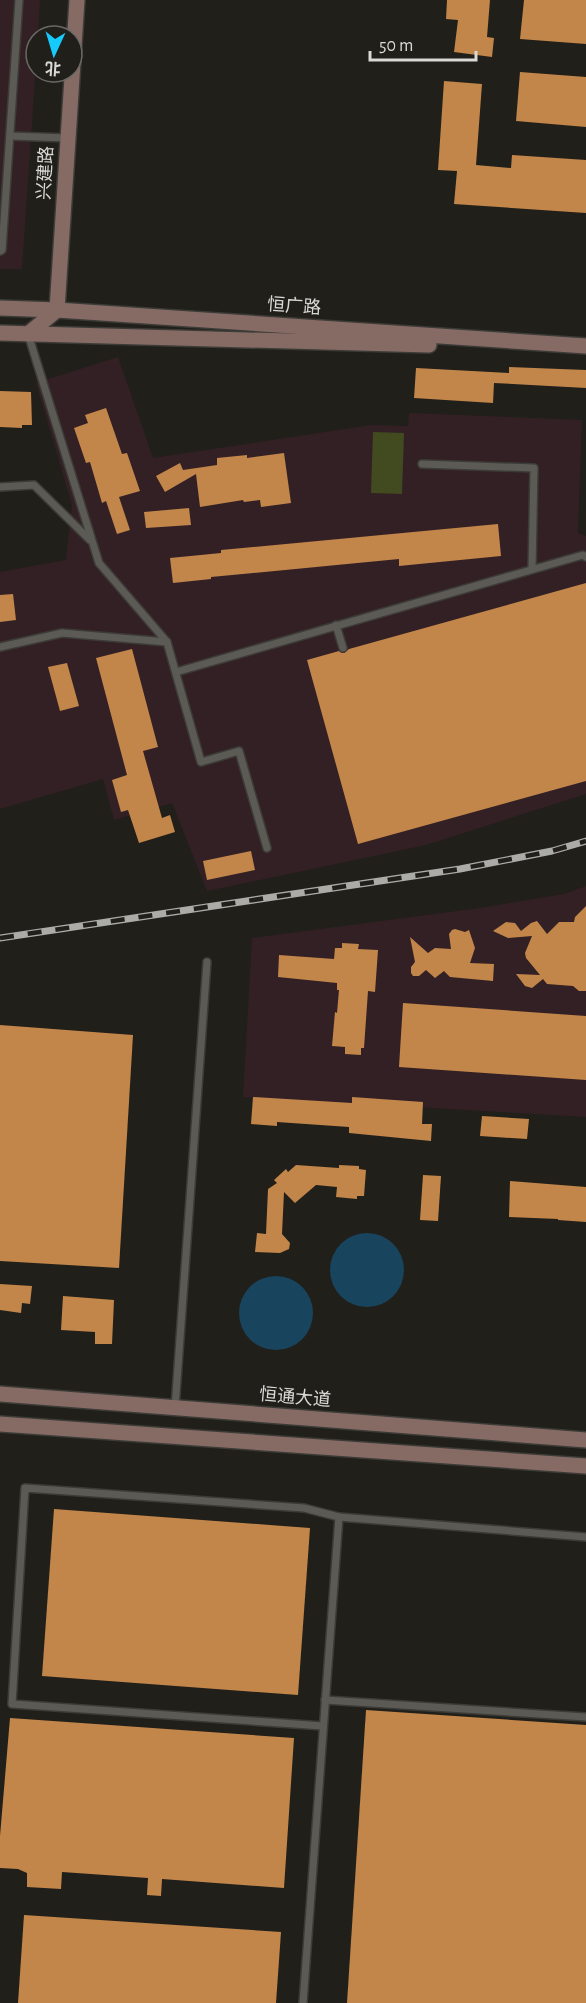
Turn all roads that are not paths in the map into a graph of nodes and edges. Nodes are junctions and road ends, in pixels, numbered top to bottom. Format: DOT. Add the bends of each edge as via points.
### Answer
graph roads {
  1 [pos="19,0"];
  2 [pos="77,0"];
  3 [pos="10,136"];
  4 [pos="68,138"];
  5 [pos="0,251"];
  6 [pos="0,308"];
  7 [pos="57,310"];
  8 [pos="0,333"];
  9 [pos="28,334"];
  10 [pos="586,348"];
  11 [pos="422,464"];
  12 [pos="0,487"];
  13 [pos="92,541"];
  14 [pos="586,557"];
  15 [pos="532,569"];
  16 [pos="336,626"];
  17 [pos="167,642"];
  18 [pos="0,647"];
  19 [pos="343,648"];
  20 [pos="176,672"];
  21 [pos="267,848"];
  22 [pos="207,962"];
  23 [pos="0,1394"];
  24 [pos="175,1408"];
  25 [pos="0,1424"];
  26 [pos="586,1440"];
  27 [pos="586,1466"];
  28 [pos="339,1517"];
  29 [pos="586,1537"];
  30 [pos="325,1700"];
  31 [pos="586,1717"];
  32 [pos="323,1726"];
  33 [pos="303,2003"];
  1 -- 3 [label="lane"];
  2 -- 4 [label="street, 兴建路"];
  3 -- 4 [label="lane"];
  3 -- 5 [label="lane"];
  4 -- 7 [label="street, 兴建路"];
  6 -- 7 [label="street, 恒广路"];
  7 -- 9 [label="street"];
  7 -- 10 [label="street, 恒广路"];
  8 -- 9 [label="street, 恒广路"];
  9 -- 10 [label="street, 恒广路"];
  9 -- 13 [label="lane"];
  11 -- 15 [label="lane" via="534,468"];
  12 -- 13 [label="lane" via="34,485"];
  13 -- 17 [label="lane" via="99,563"];
  14 -- 15 [label="lane"];
  15 -- 16 [label="lane"];
  16 -- 19 [label="lane"];
  16 -- 20 [label="lane"];
  17 -- 18 [label="lane" via="62,633"];
  17 -- 20 [label="lane"];
  20 -- 21 [label="lane" via="201,762 239,752"];
  22 -- 24 [label="lane"];
  23 -- 24 [label="street, 恒通大道"];
  24 -- 26 [label="street, 恒通大道"];
  25 -- 27 [label="street"];
  28 -- 29 [label="lane"];
  28 -- 30 [label="lane"];
  28 -- 32 [label="lane" via="304,1508 25,1488 12,1704"];
  30 -- 31 [label="lane"];
  30 -- 32 [label="lane"];
  32 -- 33 [label="lane"];
}
